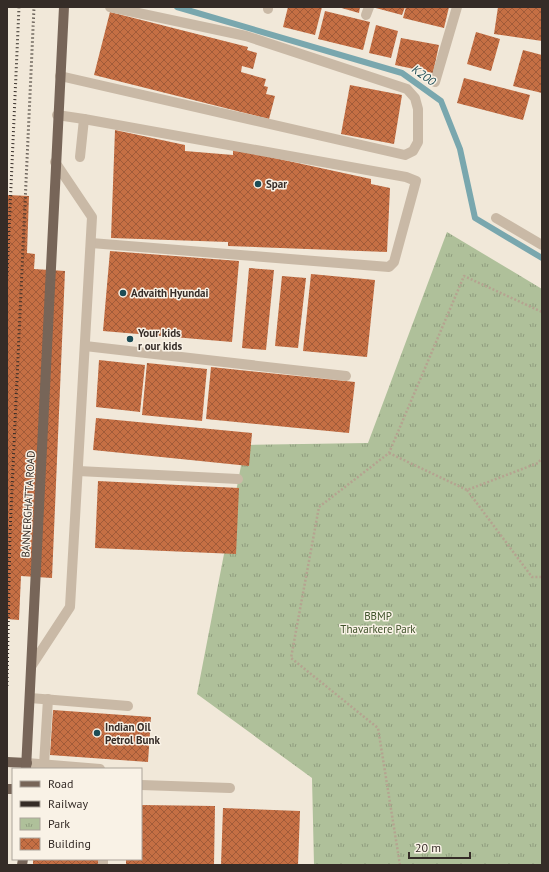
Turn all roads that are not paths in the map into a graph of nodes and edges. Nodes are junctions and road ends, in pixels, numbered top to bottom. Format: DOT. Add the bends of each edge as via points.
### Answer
graph roads {
  1 [pos="64,7"];
  2 [pos="110,7"];
  3 [pos="457,7"];
  4 [pos="60,76"];
  5 [pos="435,82"];
  6 [pos="57,115"];
  7 [pos="84,119"];
  8 [pos="80,157"];
  9 [pos="55,162"];
  10 [pos="496,218"];
  11 [pos="91,243"];
  12 [pos="542,245"];
  13 [pos="85,346"];
  14 [pos="346,376"];
  15 [pos="78,471"];
  16 [pos="238,479"];
  17 [pos="32,665"];
  18 [pos="30,698"];
  19 [pos="48,699"];
  20 [pos="128,706"];
  21 [pos="7,762"];
  22 [pos="44,765"];
  23 [pos="27,766"];
  24 [pos="86,768"];
  25 [pos="142,785"];
  26 [pos="230,788"];
  1 -- 4 [label="main road"];
  2 -- 4 [label="street" via="246,36 407,89 415,98 418,109 418,142 413,151 405,155"];
  3 -- 5 [label="street"];
  4 -- 6 [label="main road"];
  6 -- 7 [label="street"];
  6 -- 9 [label="main road, BANNERGHATTA ROAD"];
  7 -- 8 [label="street"];
  7 -- 11 [label="street" via="406,177 416,181 394,262 389,267"];
  9 -- 11 [label="street" via="92,216"];
  9 -- 17 [label="main road, BANNERGHATTA ROAD"];
  10 -- 12 [label="street"];
  11 -- 13 [label="street"];
  13 -- 14 [label="street"];
  13 -- 15 [label="street"];
  15 -- 16 [label="street"];
  15 -- 17 [label="street" via="70,607"];
  17 -- 18 [label="main road, BANNERGHATTA ROAD"];
  18 -- 19 [label="street"];
  18 -- 23 [label="main road, BANNERGHATTA ROAD"];
  19 -- 20 [label="street"];
  19 -- 22 [label="street"];
  21 -- 23 [label="main road"];
  22 -- 23 [label="street"];
  22 -- 24 [label="street"];
  25 -- 26 [label="street"];
}
